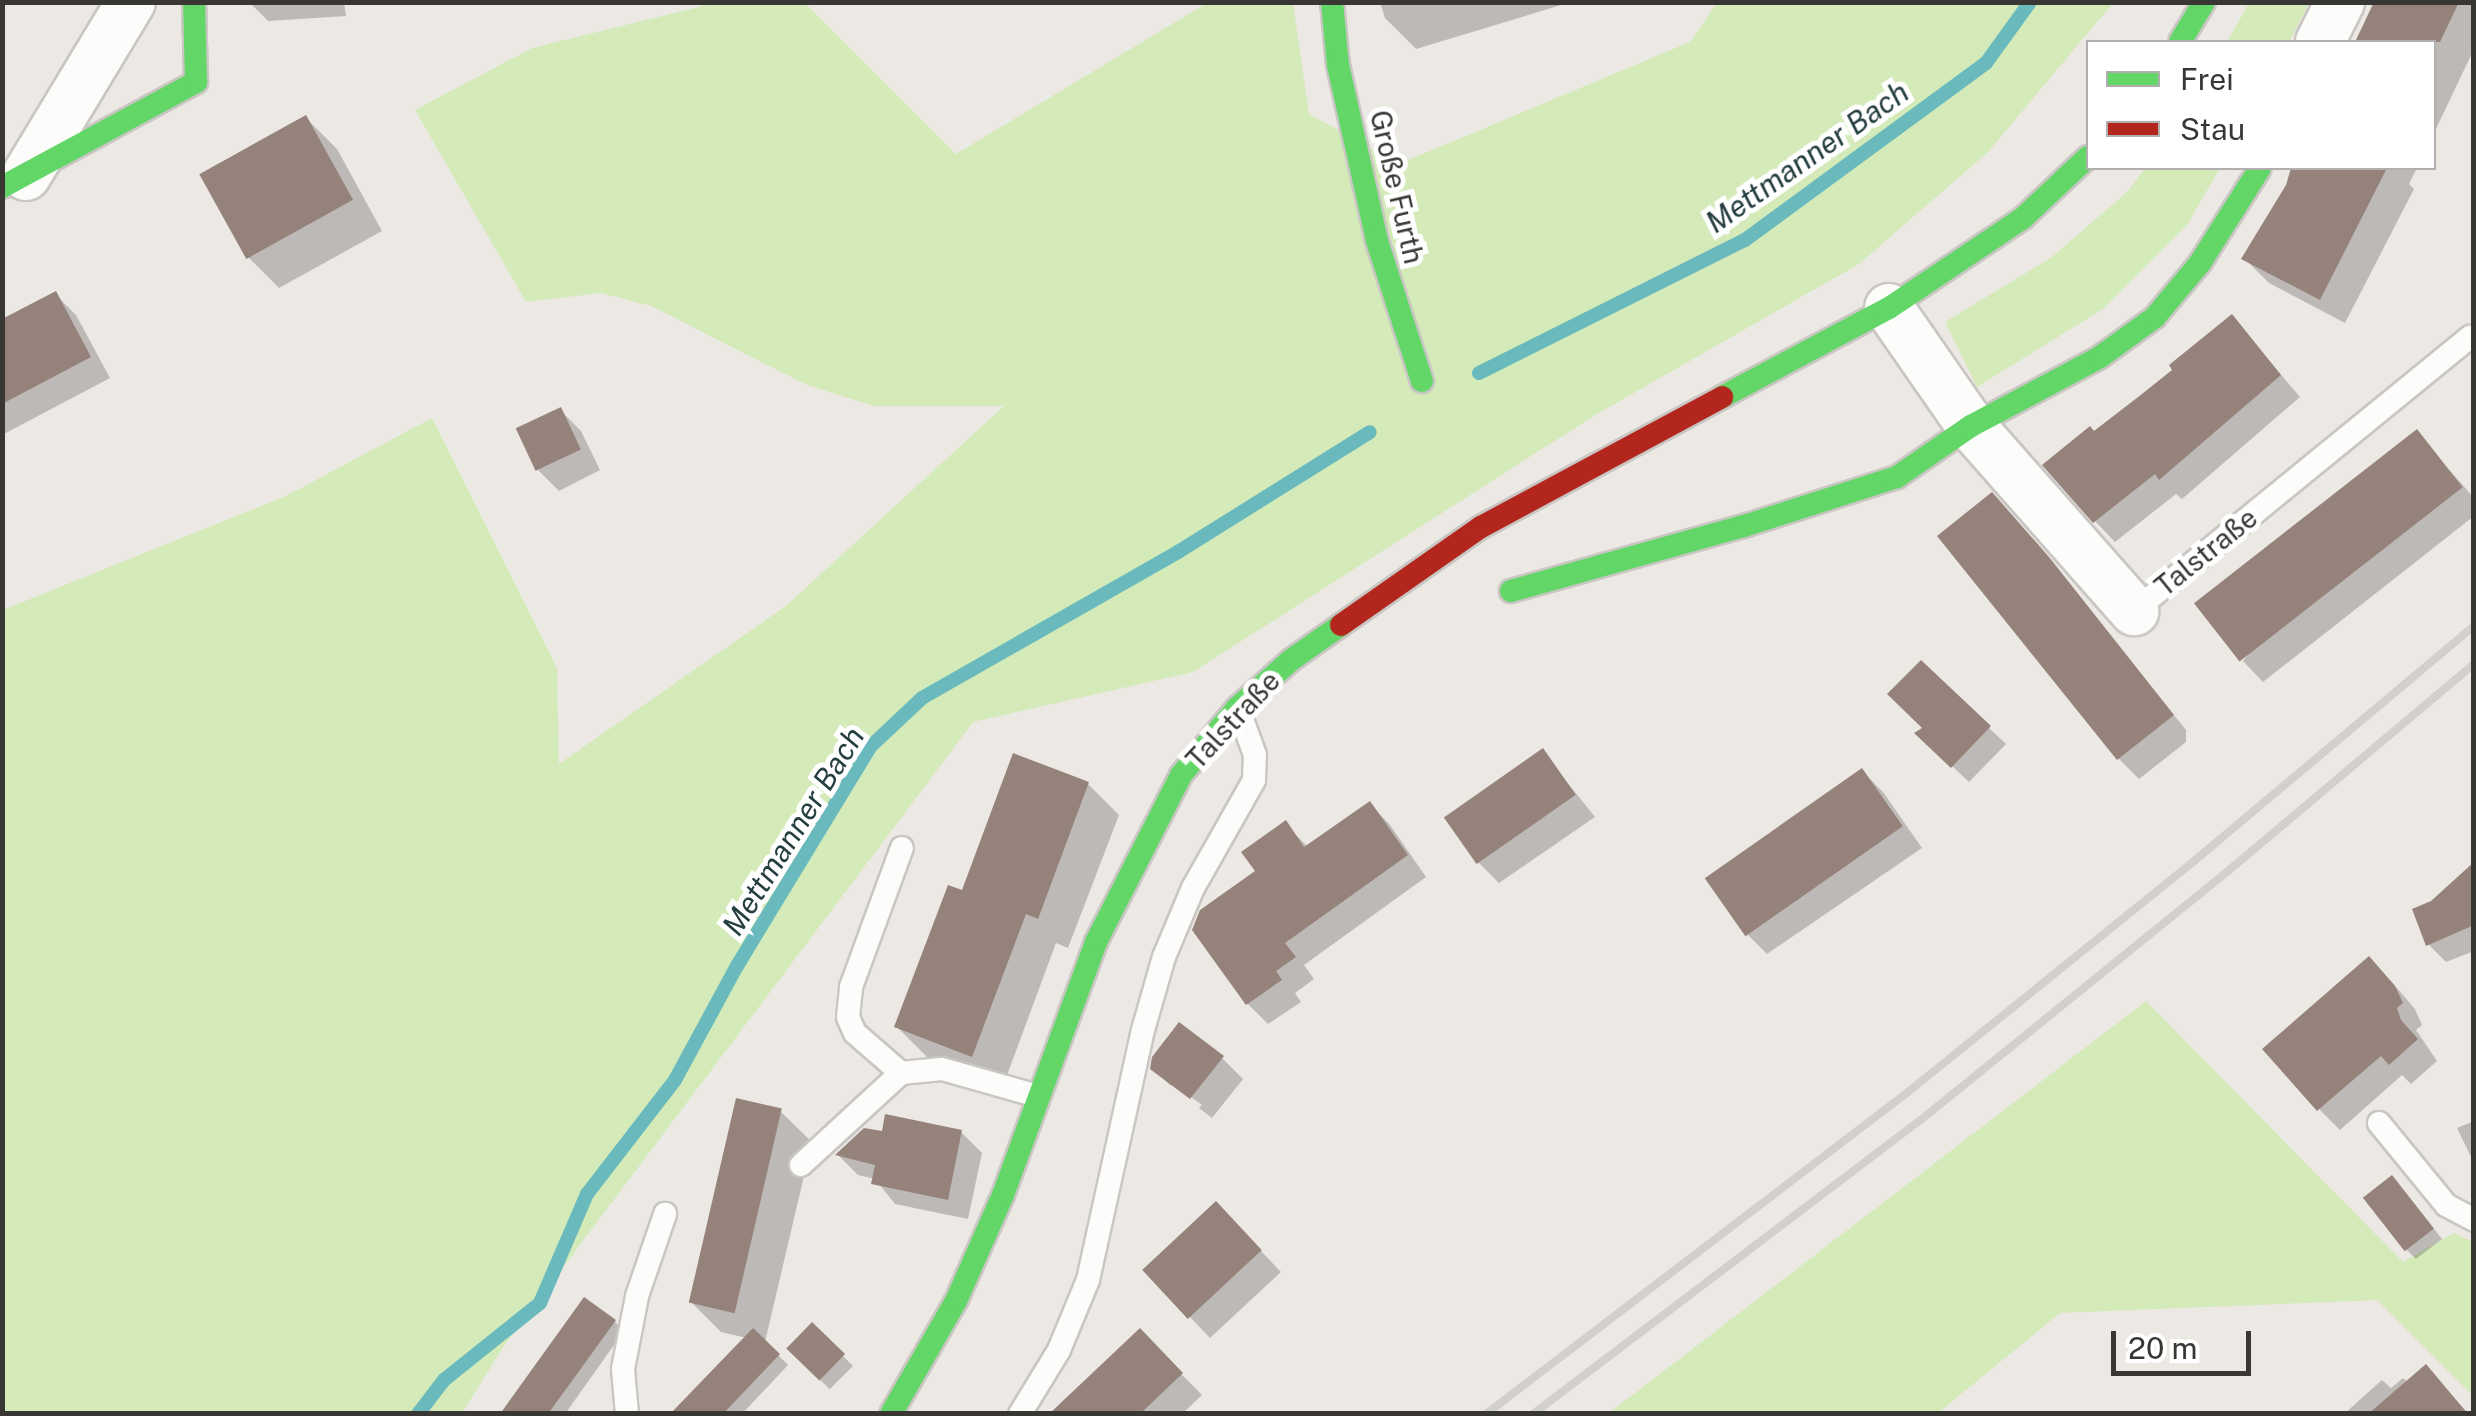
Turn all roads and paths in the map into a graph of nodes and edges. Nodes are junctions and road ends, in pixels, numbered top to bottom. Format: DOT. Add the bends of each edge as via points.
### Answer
graph roads {
  1 [pos="131,2"];
  2 [pos="194,2"];
  3 [pos="1332,2"];
  4 [pos="2204,2"];
  5 [pos="2340,2"];
  6 [pos="2181,40"];
  7 [pos="2321,40"];
  8 [pos="2086,158"];
  9 [pos="2259,170"];
  10 [pos="14,182"];
  11 [pos="1890,308"];
  12 [pos="2470,337"];
  13 [pos="1422,381"];
  14 [pos="1970,426"];
  15 [pos="1512,591"];
  16 [pos="2134,611"];
  17 [pos="1237,708"];
  18 [pos="902,848"];
  19 [pos="901,1072"];
  20 [pos="1038,1096"];
  21 [pos="2379,1123"];
  22 [pos="801,1165"];
  23 [pos="665,1214"];
  24 [pos="2474,1220"];
  25 [pos="627,1414"];
  26 [pos="891,1414"];
  27 [pos="1020,1414"];
  1 -- 10 [label="street"];
  2 -- 10 [label="main road" via="196,82"];
  3 -- 13 [label="main road, Große Furth" via="1338,65 1376,242"];
  4 -- 6 [label="main road"];
  5 -- 7 [label="street"];
  8 -- 11 [label="main road, Talstraße" via="2023,218"];
  9 -- 14 [label="main road" via="2200,264 2155,317 2100,357"];
  11 -- 14 [label="street, Talstraße"];
  11 -- 17 [label="main road, Talstraße" via="1481,527 1291,660"];
  12 -- 16 [label="lane, Talstraße"];
  14 -- 15 [label="main road" via="1897,476"];
  14 -- 16 [label="street, Talstraße"];
  17 -- 20 [label="main road, Talstraße" via="1181,775 1136,857"];
  17 -- 27 [label="lane" via="1255,755 1254,780 1193,888 1164,957 1088,1280"];
  18 -- 19 [label="lane" via="851,987 848,1017 855,1033"];
  19 -- 20 [label="lane" via="942,1069"];
  19 -- 22 [label="lane"];
  20 -- 26 [label="main road, Talstraße" via="956,1301"];
  21 -- 24 [label="lane" via="2446,1205"];
  23 -- 25 [label="lane" via="623,1369"];
}
